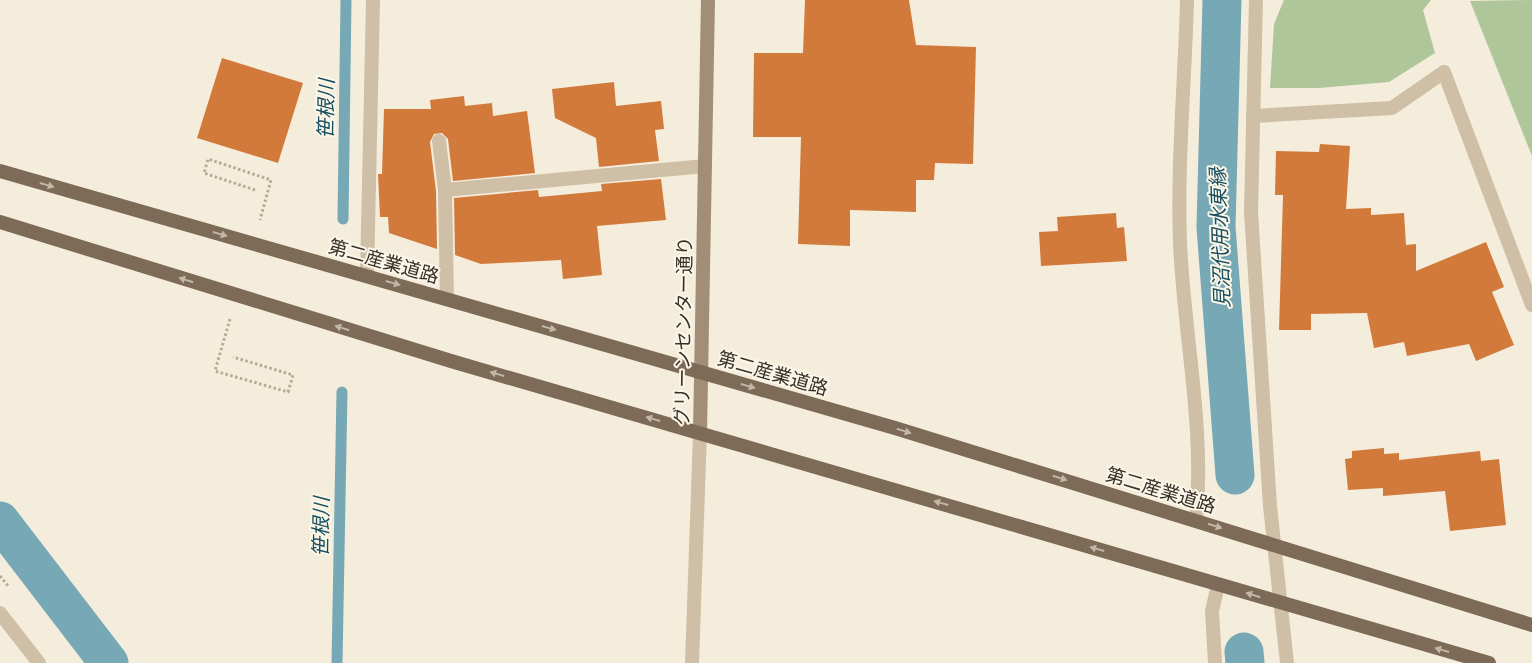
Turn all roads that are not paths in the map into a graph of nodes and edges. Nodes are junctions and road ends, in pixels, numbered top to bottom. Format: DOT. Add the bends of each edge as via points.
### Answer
graph roads {
  1 [pos="373,0"];
  2 [pos="708,0"];
  3 [pos="1187,0"];
  4 [pos="1256,0"];
  5 [pos="1253,116"];
  6 [pos="439,141"];
  7 [pos="705,166"];
  8 [pos="0,171"];
  9 [pos="445,190"];
  10 [pos="0,222"];
  11 [pos="367,276"];
  12 [pos="447,298"];
  13 [pos="1532,305"];
  14 [pos="701,372"];
  15 [pos="700,433"];
  16 [pos="1196,520"];
  17 [pos="1275,546"];
  18 [pos="1218,585"];
  19 [pos="1282,604"];
  20 [pos="0,613"];
  21 [pos="1532,625"];
  22 [pos="39,663"];
  23 [pos="692,663"];
  24 [pos="1215,663"];
  25 [pos="1287,663"];
  26 [pos="1489,663"];
  1 -- 11 [label="street"];
  2 -- 7 [label="main road, グリーンセンター通り"];
  3 -- 16 [label="street" via="1180,243 1199,459"];
  4 -- 5 [label="street"];
  5 -- 13 [label="street" via="1392,108 1444,72"];
  5 -- 17 [label="street" via="1251,212"];
  6 -- 9 [label="street"];
  7 -- 9 [label="street"];
  7 -- 14 [label="main road, グリーンセンター通り"];
  8 -- 11 [label="main road, 第二産業道路, one-way"];
  9 -- 12 [label="street"];
  15 -- 10 [label="main road, one-way" via="451,361"];
  11 -- 12 [label="main road, 第二産業道路, one-way"];
  12 -- 14 [label="main road, 第二産業道路, one-way"];
  14 -- 15 [label="main road, グリーンセンター通り"];
  14 -- 16 [label="main road, 第二産業道路, one-way"];
  18 -- 15 [label="main road, one-way"];
  15 -- 23 [label="street, グリーンセンター通り"];
  16 -- 17 [label="main road, 第二産業道路, one-way"];
  17 -- 19 [label="street"];
  17 -- 21 [label="main road, 第二産業道路"];
  19 -- 18 [label="main road, one-way"];
  18 -- 24 [label="street" via="1212,611"];
  19 -- 25 [label="street"];
  26 -- 19 [label="main road, one-way"];
  20 -- 22 [label="street"];
}
